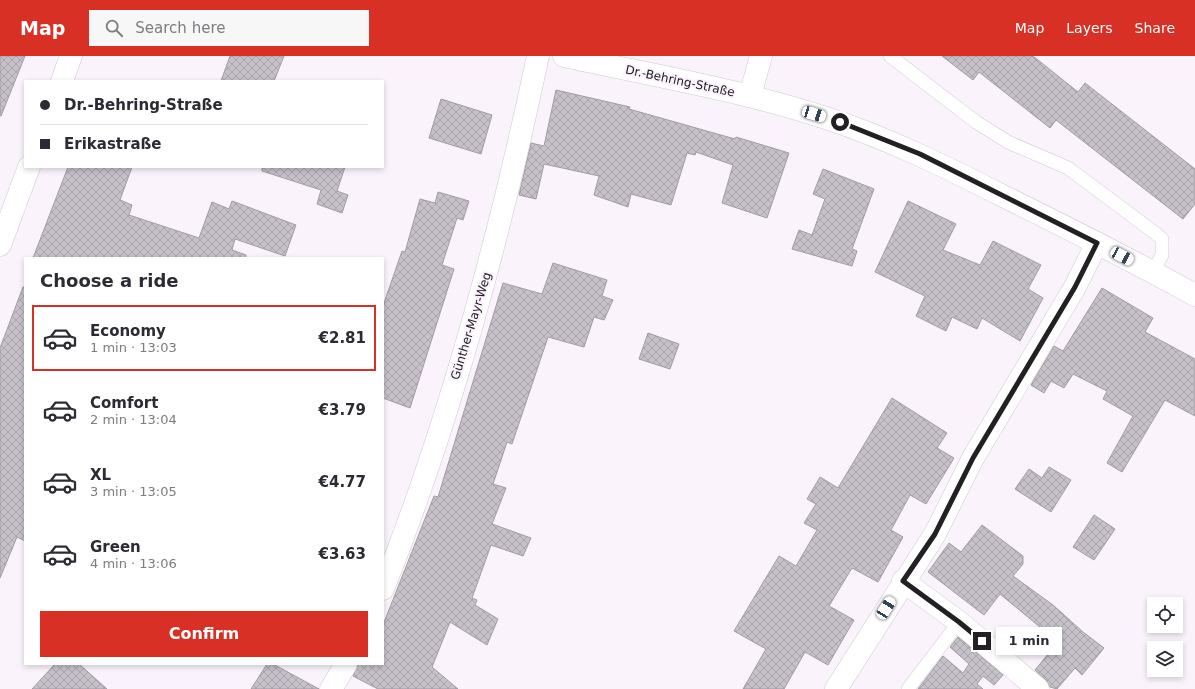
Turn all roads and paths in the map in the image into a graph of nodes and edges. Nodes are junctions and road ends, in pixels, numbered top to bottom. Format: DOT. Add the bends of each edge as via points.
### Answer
graph roads {
  1 [pos="71,56"];
  2 [pos="538,56"];
  3 [pos="564,56"];
  4 [pos="761,56"];
  5 [pos="890,56"];
  6 [pos="62,80"];
  7 [pos="750,96"];
  8 [pos="29,168"];
  9 [pos="1097,243"];
  10 [pos="0,245"];
  11 [pos="1152,272"];
  12 [pos="1195,295"];
  13 [pos="903,581"];
  14 [pos="384,586"];
  15 [pos="959,622"];
  16 [pos="345,665"];
  17 [pos="331,689"];
  18 [pos="836,689"];
  19 [pos="908,689"];
  20 [pos="1038,689"];
  1 -- 6 [label="street"];
  2 -- 14 [label="street, Günther-Mayr-Weg" via="488,266 424,481"];
  3 -- 7 [label="street, Dr.-Behring-Straße"];
  4 -- 7 [label="street, Dr.-Behring-Straße"];
  5 -- 11 [label="lane" via="976,122 1008,142 1068,168 1155,233 1162,239 1162,255"];
  7 -- 9 [label="street, Dr.-Behring-Straße" via="878,136 920,154"];
  8 -- 10 [label="street"];
  9 -- 11 [label="street, Dr.-Behring-Straße"];
  9 -- 13 [label="street" via="1075,287 973,458 935,534"];
  11 -- 12 [label="street, Dr.-Behring-Straße"];
  13 -- 15 [label="street"];
  13 -- 18 [label="street"];
  15 -- 19 [label="lane"];
  15 -- 20 [label="street"];
  16 -- 17 [label="street"];
}
